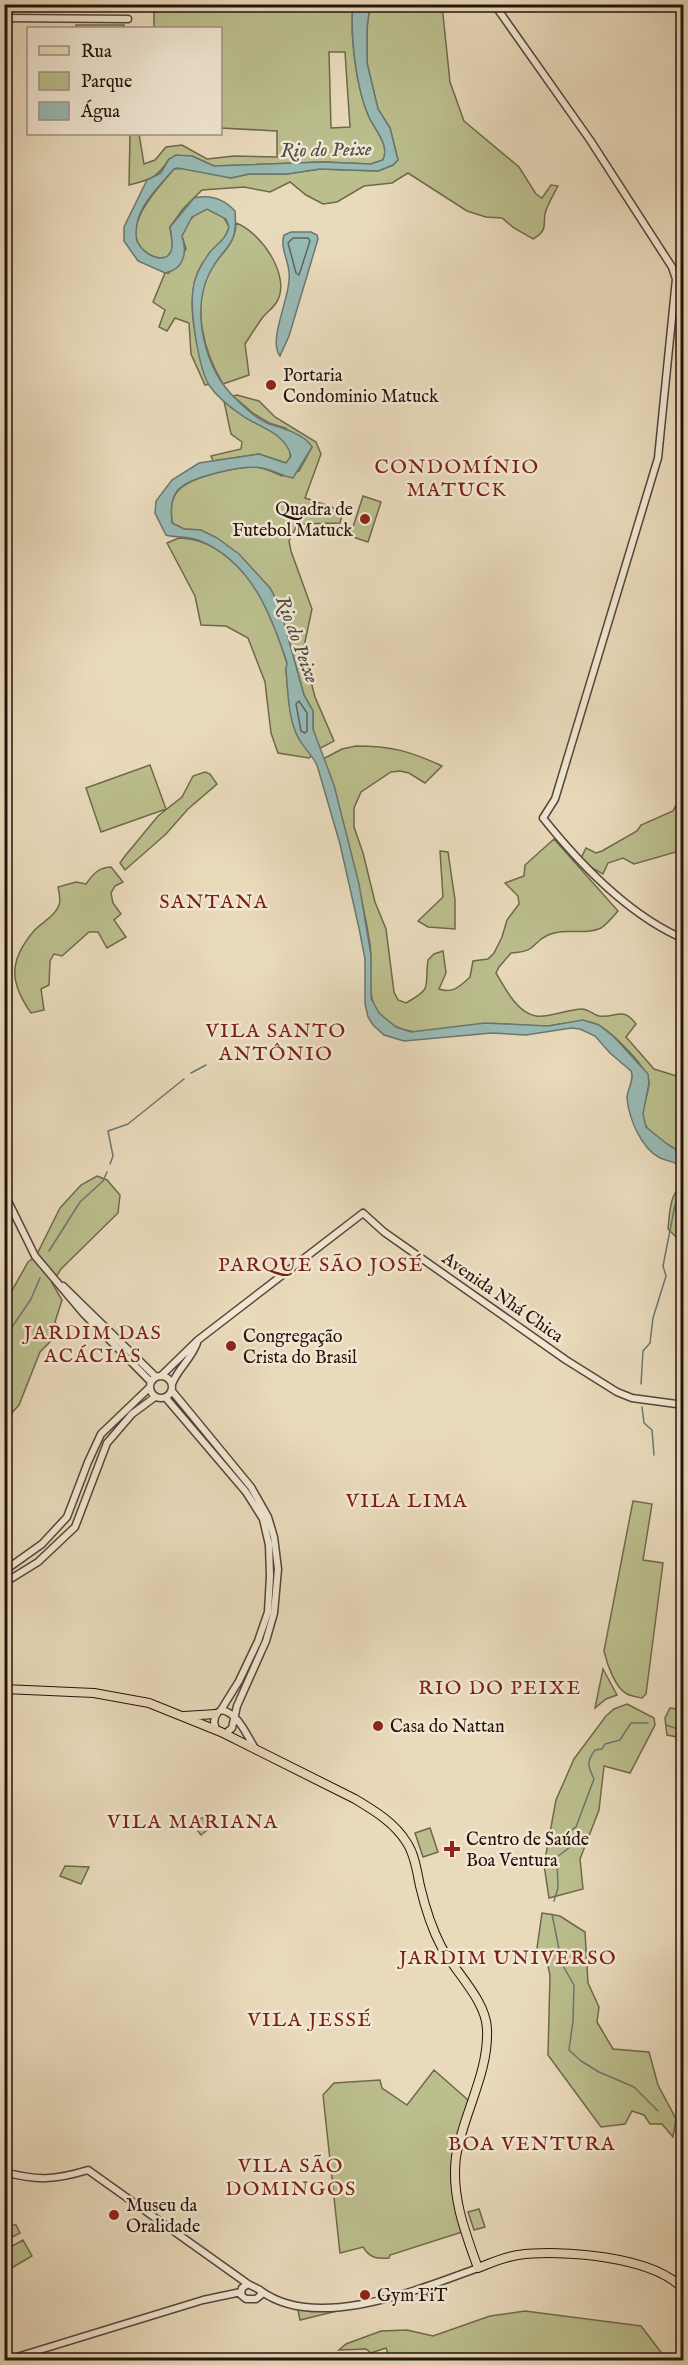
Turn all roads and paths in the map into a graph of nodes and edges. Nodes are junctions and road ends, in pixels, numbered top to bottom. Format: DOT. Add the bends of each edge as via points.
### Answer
graph roads {
  1 [pos="494,4"];
  2 [pos="4,18"];
  3 [pos="128,19"];
  4 [pos="4,911"];
  5 [pos="4,939"];
  6 [pos="684,939"];
  7 [pos="4,1194"];
  8 [pos="198,1340"];
  9 [pos="154,1381"];
  10 [pos="172,1388"];
  11 [pos="154,1397"];
  12 [pos="166,1398"];
  13 [pos="684,1405"];
  14 [pos="4,1571"];
  15 [pos="4,1583"];
  16 [pos="4,1689"];
  17 [pos="218,1712"];
  18 [pos="184,1716"];
  19 [pos="235,1717"];
  20 [pos="216,1730"];
  21 [pos="225,1734"];
  22 [pos="257,1750"];
  23 [pos="4,2172"];
  24 [pos="478,2268"];
  25 [pos="244,2288"];
  26 [pos="684,2290"];
  27 [pos="261,2291"];
  28 [pos="256,2299"];
  29 [pos="275,2301"];
  30 [pos="7,2361"];
  1 -- 6 [label="street" via="590,140 676,279 658,458 555,799 543,818 572,854 649,922"];
  2 -- 3 [label="street"];
  4 -- 5 [label="street"];
  7 -- 9 [label="street" via="35,1256 84,1314"];
  8 -- 9 [label="street"];
  8 -- 10 [label="street" via="195,1350 176,1373"];
  8 -- 13 [label="street, Avenida Nhá Chica" via="363,1213 384,1232 617,1392 632,1398"];
  9 -- 10 [label="street" via="168,1378"];
  9 -- 11 [label="street"];
  9 -- 14 [label="street" via="101,1434 67,1517 42,1544"];
  10 -- 12 [label="street"];
  10 -- 19 [label="street" via="251,1487 274,1537 278,1569 274,1613"];
  11 -- 12 [label="street"];
  11 -- 15 [label="street" via="132,1414 107,1443 75,1527 38,1562"];
  12 -- 17 [label="street" via="246,1492 263,1519 268,1545 268,1612 258,1641"];
  16 -- 18 [label="main road" via="115,1695"];
  17 -- 18 [label="main road"];
  17 -- 19 [label="street" via="229,1711"];
  17 -- 20 [label="street"];
  18 -- 20 [label="main road"];
  19 -- 21 [label="street"];
  19 -- 22 [label="street"];
  20 -- 21 [label="main road"];
  21 -- 22 [label="main road"];
  22 -- 24 [label="main road" via="355,1799 395,1827 411,1851 429,1920 441,1948 484,2010 486,2050 455,2171 458,2207"];
  23 -- 25 [label="street" via="46,2180 88,2170 238,2276"];
  24 -- 26 [label="main road" via="520,2255 593,2256 651,2268"];
  24 -- 29 [label="street" via="389,2298 342,2309"];
  25 -- 27 [label="street" via="255,2285"];
  25 -- 28 [label="street" via="246,2299"];
  25 -- 30 [label="street"];
  27 -- 28 [label="street"];
  27 -- 29 [label="street"];
  28 -- 29 [label="street"];
}
